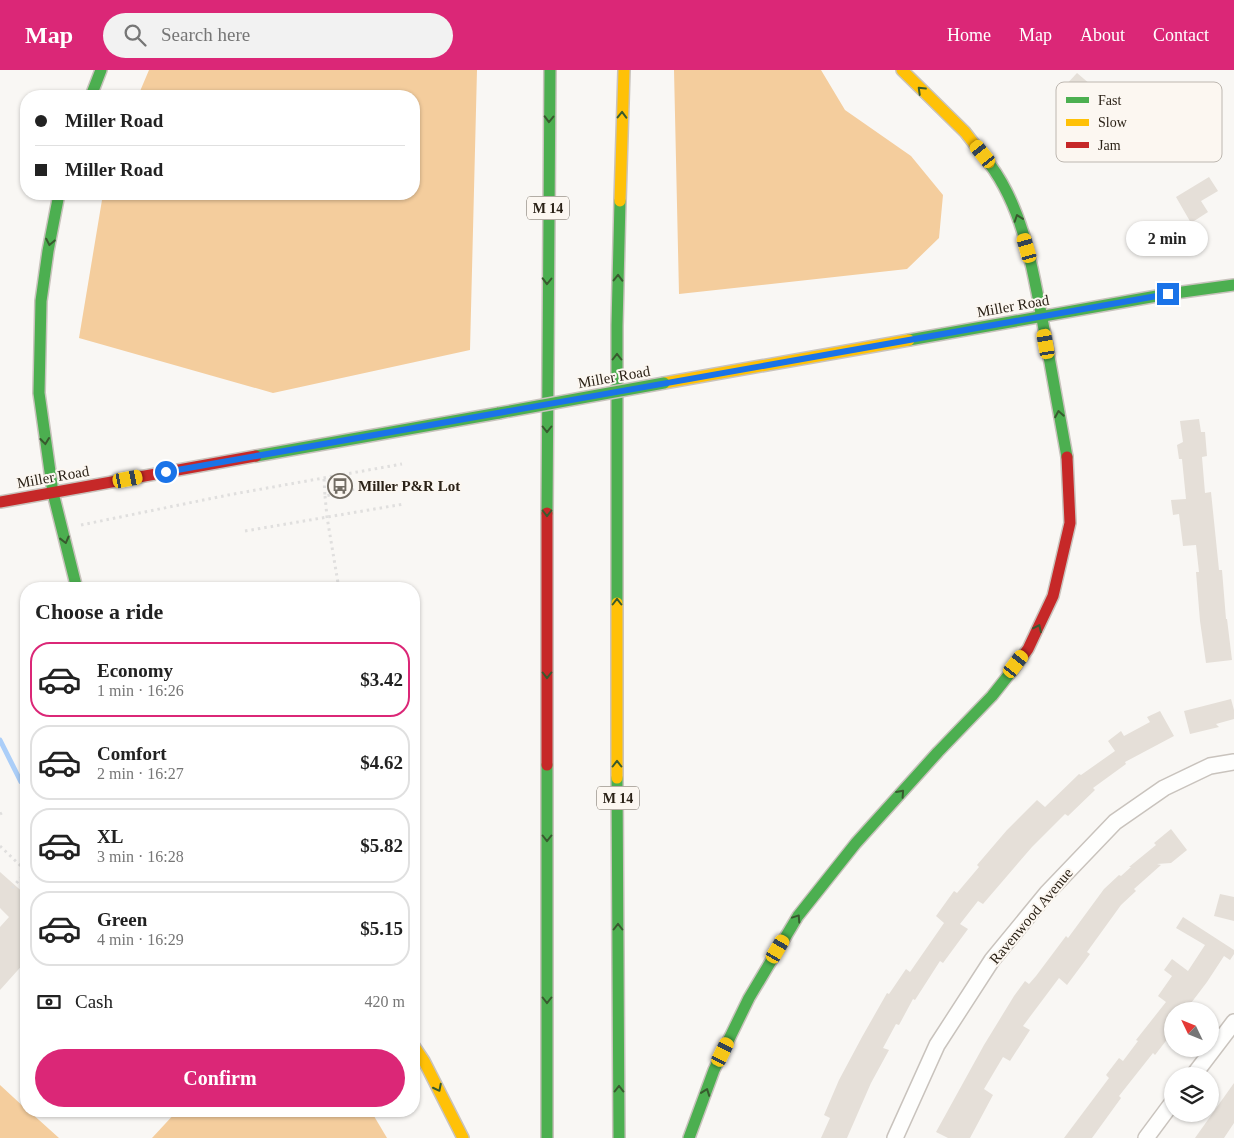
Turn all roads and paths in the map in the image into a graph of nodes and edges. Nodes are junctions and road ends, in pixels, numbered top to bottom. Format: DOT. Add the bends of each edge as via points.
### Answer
graph roads {
  1 [pos="101,70"];
  2 [pos="550,70"];
  3 [pos="624,70"];
  4 [pos="902,70"];
  5 [pos="93,90"];
  6 [pos="58,200"];
  7 [pos="1234,285"];
  8 [pos="1041,316"];
  9 [pos="402,464"];
  10 [pos="324,479"];
  11 [pos="351,484"];
  12 [pos="53,493"];
  13 [pos="325,496"];
  14 [pos="0,502"];
  15 [pos="404,504"];
  16 [pos="327,517"];
  17 [pos="78,526"];
  18 [pos="246,531"];
  19 [pos="75,582"];
  20 [pos="338,582"];
  21 [pos="1234,762"];
  22 [pos="0,846"];
  23 [pos="20,865"];
  24 [pos="20,878"];
  25 [pos="12,888"];
  26 [pos="1234,1022"];
  27 [pos="420,1055"];
  28 [pos="1200,1067"];
  29 [pos="1164,1114"];
  30 [pos="463,1138"];
  31 [pos="546,1138"];
  32 [pos="619,1138"];
  33 [pos="689,1138"];
  34 [pos="896,1138"];
  35 [pos="1146,1138"];
  1 -- 5 [label="main road"];
  2 -- 31 [label="main road, M 14, one-way"];
  32 -- 3 [label="main road, M 14, one-way" via="616,449"];
  8 -- 4 [label="main road, one-way" via="1029,256 1017,214 1004,185 965,132"];
  6 -- 12 [label="main road, one-way" via="41,301 39,369 39,393"];
  7 -- 8 [label="main road, Miller Road"];
  8 -- 12 [label="main road, Miller Road, bridge"];
  33 -- 8 [label="main road, one-way" via="714,1070 750,998 798,916 856,843 992,696 1028,649 1053,596 1070,523 1068,462"];
  9 -- 10 [label="path"];
  10 -- 13 [label="path"];
  10 -- 17 [label="path"];
  11 -- 13 [label="path" via="353,491"];
  12 -- 14 [label="main road, Miller Road"];
  12 -- 19 [label="main road, one-way"];
  13 -- 16 [label="path"];
  15 -- 16 [label="path"];
  16 -- 18 [label="path"];
  16 -- 20 [label="path"];
  21 -- 34 [label="street, Ravenwood Avenue" via="1210,766 1164,788 1115,822 1047,893 992,960 937,1045"];
  22 -- 23 [label="path"];
  24 -- 25 [label="path"];
  26 -- 28 [label="street"];
  27 -- 30 [label="main road, one-way"];
  29 -- 35 [label="street"];
}
